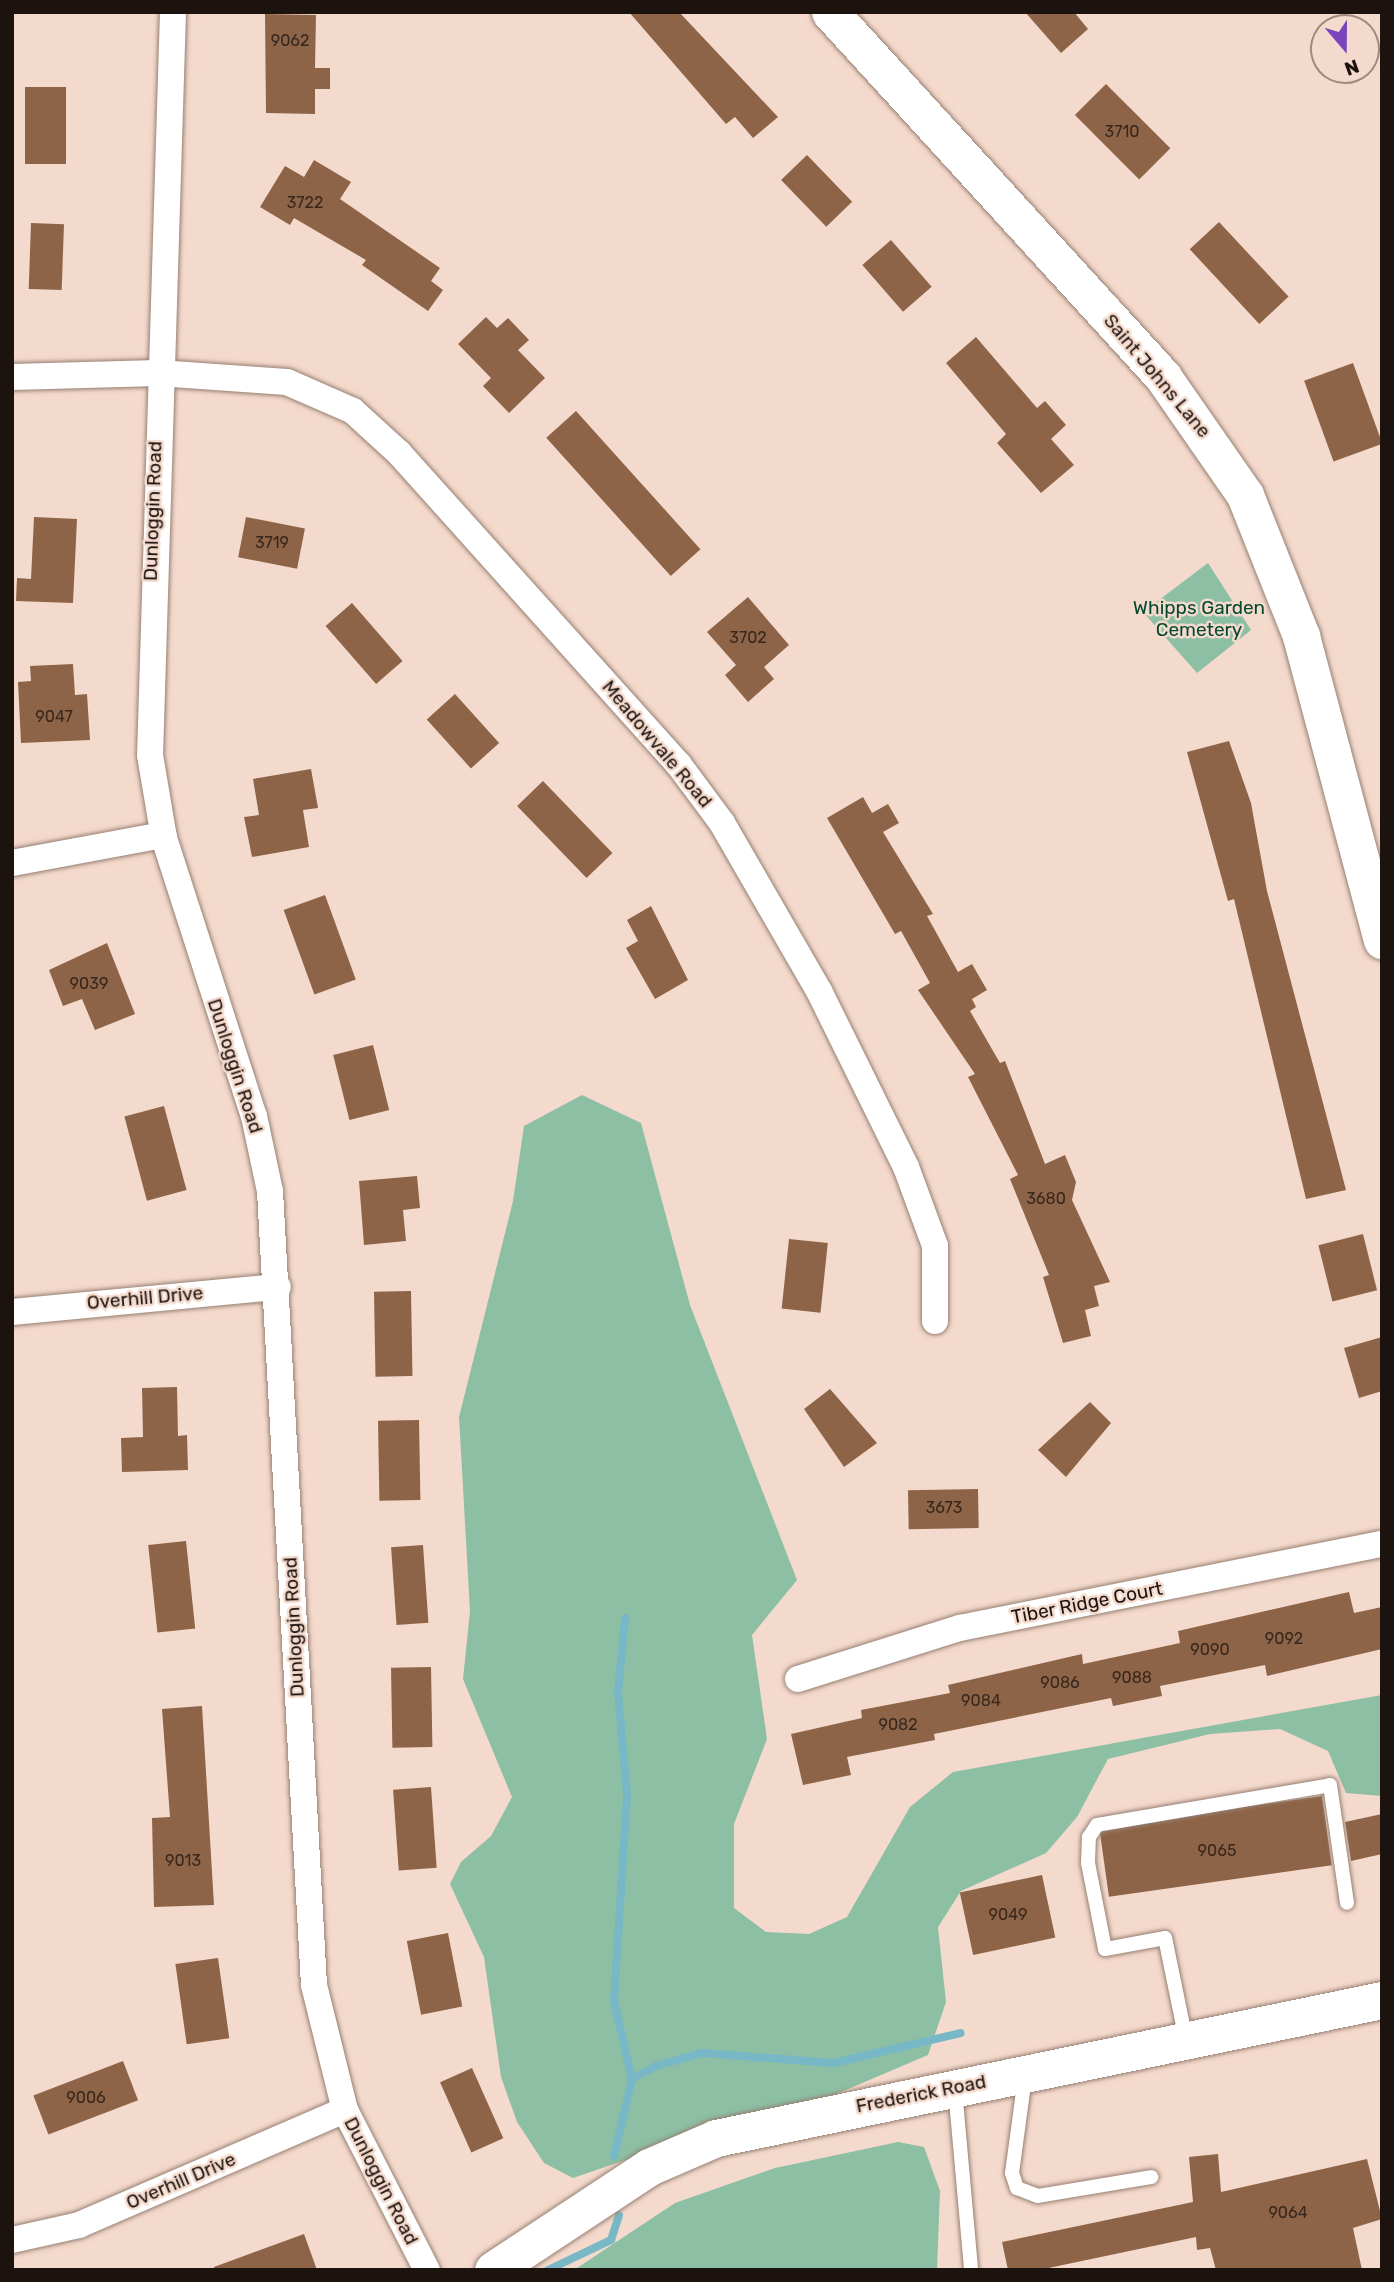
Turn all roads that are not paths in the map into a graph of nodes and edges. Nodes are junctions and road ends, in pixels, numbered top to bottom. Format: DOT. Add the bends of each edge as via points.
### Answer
graph roads {
  1 [pos="173,12"];
  2 [pos="830,12"];
  3 [pos="158,373"];
  4 [pos="12,377"];
  5 [pos="163,835"];
  6 [pos="12,863"];
  7 [pos="1382,940"];
  8 [pos="278,1287"];
  9 [pos="12,1312"];
  10 [pos="935,1321"];
  11 [pos="1382,1544"];
  12 [pos="797,1679"];
  13 [pos="1348,1903"];
  14 [pos="1382,2000"];
  15 [pos="1186,2041"];
  16 [pos="1026,2073"];
  17 [pos="955,2087"];
  18 [pos="345,2110"];
  19 [pos="1152,2177"];
  20 [pos="12,2240"];
  21 [pos="427,2270"];
  22 [pos="493,2270"];
  23 [pos="971,2270"];
  1 -- 3 [label="street, Dunloggin Road"];
  2 -- 7 [label="street, Saint Johns Lane" via="1163,377 1245,495 1301,636"];
  3 -- 4 [label="street, Meadowvale Road"];
  3 -- 5 [label="street, Dunloggin Road" via="148,690"];
  3 -- 10 [label="street, Meadowvale Road" via="287,382 354,411 399,453 679,765 741,854 887,1124 935,1246"];
  5 -- 6 [label="street"];
  5 -- 8 [label="street, Dunloggin Road" via="254,1115"];
  8 -- 9 [label="street, Overhill Drive"];
  8 -- 18 [label="street, Dunloggin Road" via="307,1916 323,2030"];
  11 -- 12 [label="street, Tiber Ridge Court" via="927,1636"];
  13 -- 15 [label="lane" via="1329,1785 1097,1825 1089,1837 1088,1863 1105,1949 1165,1938"];
  14 -- 15 [label="street, Frederick Road"];
  15 -- 16 [label="street, Frederick Road"];
  16 -- 17 [label="street, Frederick Road"];
  16 -- 19 [label="lane" via="1012,2173 1017,2188 1038,2196"];
  17 -- 22 [label="street, Frederick Road" via="716,2138 649,2167"];
  17 -- 23 [label="lane"];
  18 -- 20 [label="street, Overhill Drive" via="79,2225"];
  18 -- 21 [label="street, Dunloggin Road"];
}
